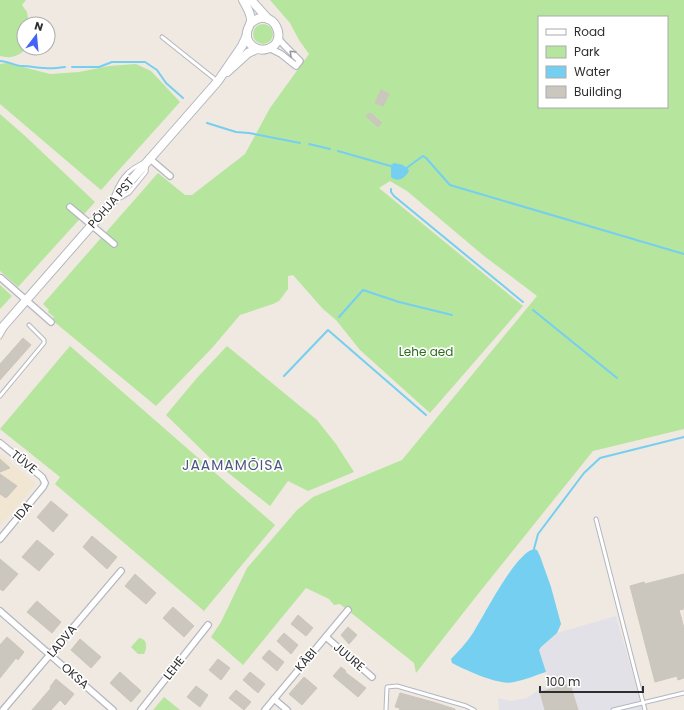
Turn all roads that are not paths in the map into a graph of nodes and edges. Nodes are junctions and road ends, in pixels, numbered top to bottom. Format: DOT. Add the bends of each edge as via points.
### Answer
graph roads {
  1 [pos="243,0"];
  2 [pos="251,0"];
  3 [pos="268,19"];
  4 [pos="251,23"];
  5 [pos="247,35"];
  6 [pos="162,37"];
  7 [pos="278,38"];
  8 [pos="269,48"];
  9 [pos="257,49"];
  10 [pos="220,79"];
  11 [pos="148,160"];
  12 [pos="170,176"];
  13 [pos="70,207"];
  14 [pos="91,225"];
  15 [pos="114,244"];
  16 [pos="1,278"];
  17 [pos="26,300"];
  18 [pos="9,319"];
  19 [pos="51,322"];
  20 [pos="0,325"];
  21 [pos="29,325"];
  22 [pos="0,330"];
  23 [pos="0,337"];
  24 [pos="0,396"];
  25 [pos="0,443"];
  26 [pos="45,483"];
  27 [pos="596,519"];
  28 [pos="0,539"];
  29 [pos="121,571"];
  30 [pos="348,610"];
  31 [pos="0,611"];
  32 [pos="208,625"];
  33 [pos="326,637"];
  34 [pos="50,655"];
  35 [pos="372,677"];
  36 [pos="684,693"];
  37 [pos="274,699"];
  38 [pos="644,703"];
  39 [pos="3,710"];
  40 [pos="113,710"];
  41 [pos="141,710"];
  42 [pos="265,710"];
  43 [pos="287,710"];
  44 [pos="386,710"];
  45 [pos="474,710"];
  46 [pos="613,710"];
  47 [pos="645,710"];
  1 -- 4 [label="street"];
  2 -- 3 [label="street"];
  3 -- 4 [label="street" via="257,19"];
  3 -- 7 [label="street" via="276,25"];
  4 -- 5 [label="street"];
  5 -- 9 [label="street" via="250,43"];
  5 -- 10 [label="street, PÕHJA PST"];
  6 -- 10 [label="lane"];
  7 -- 8 [label="street"];
  8 -- 7 [label="street, one-way" via="296,66 300,61"];
  8 -- 9 [label="street"];
  9 -- 10 [label="street, PÕHJA PST"];
  10 -- 11 [label="street, PÕHJA PST"];
  11 -- 12 [label="street"];
  11 -- 14 [label="street, PÕHJA PST"];
  13 -- 14 [label="street"];
  14 -- 15 [label="street"];
  14 -- 17 [label="street, PÕHJA PST"];
  16 -- 17 [label="street"];
  17 -- 18 [label="street, PÕHJA PST"];
  17 -- 19 [label="street"];
  18 -- 20 [label="lane"];
  18 -- 22 [label="street, PÕHJA PST"];
  18 -- 23 [label="lane"];
  21 -- 24 [label="lane" via="44,343"];
  25 -- 26 [label="street, TÜVE" via="42,477"];
  26 -- 28 [label="street, IDA"];
  27 -- 38 [label="lane"];
  29 -- 34 [label="street, LADVA"];
  30 -- 33 [label="street, KÄBI"];
  31 -- 34 [label="street, OKSA"];
  32 -- 41 [label="street, LEHE"];
  33 -- 35 [label="street, JUURE"];
  33 -- 37 [label="street, KÄBI"];
  34 -- 39 [label="street, LADVA"];
  34 -- 40 [label="street, OKSA"];
  36 -- 38 [label="lane"];
  37 -- 42 [label="street, KÄBI"];
  37 -- 43 [label="street"];
  38 -- 46 [label="lane"];
  38 -- 47 [label="lane"];
  44 -- 45 [label="lane" via="387,686 397,686"];
}
